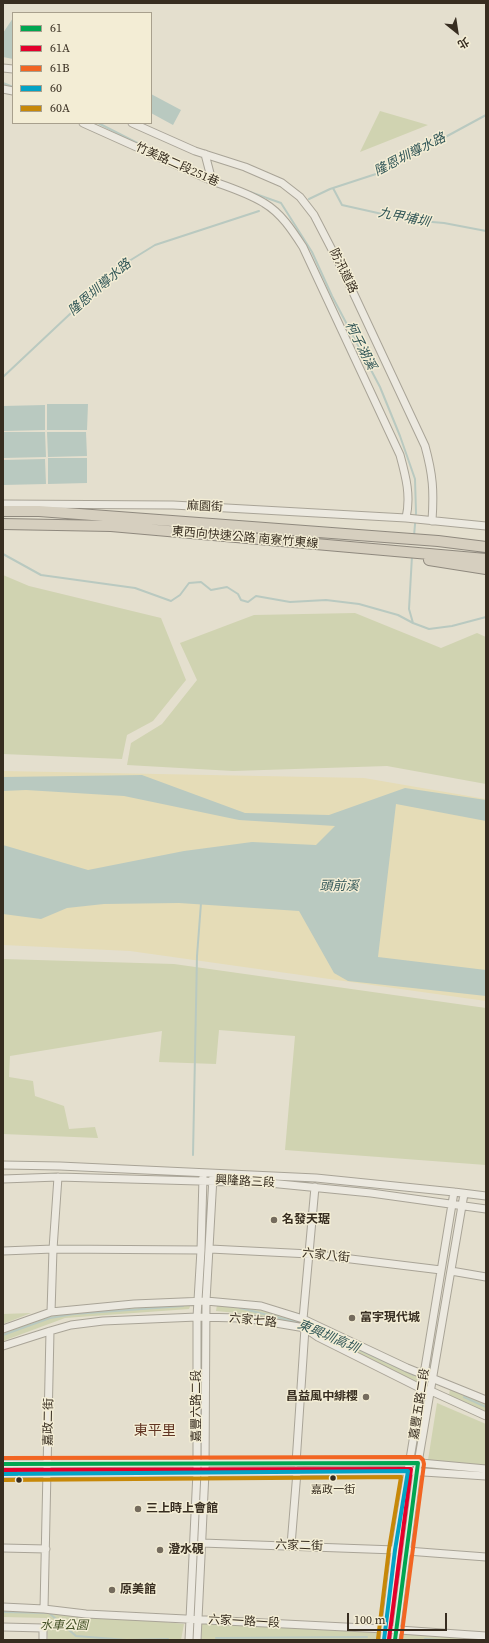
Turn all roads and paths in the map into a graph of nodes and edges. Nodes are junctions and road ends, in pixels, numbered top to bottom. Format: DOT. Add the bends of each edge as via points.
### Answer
graph roads {
  1 [pos="85,124"];
  2 [pos="134,124"];
  3 [pos="205,154"];
  4 [pos="212,181"];
  5 [pos="3,504"];
  6 [pos="3,511"];
  7 [pos="406,518"];
  8 [pos="432,521"];
  9 [pos="3,524"];
  10 [pos="486,526"];
  11 [pos="352,547"];
  12 [pos="486,547"];
  13 [pos="486,559"];
  14 [pos="486,569"];
  15 [pos="3,1165"];
  16 [pos="203,1172"];
  17 [pos="214,1173"];
  18 [pos="58,1178"];
  19 [pos="3,1179"];
  20 [pos="203,1181"];
  21 [pos="212,1181"];
  22 [pos="316,1187"];
  23 [pos="454,1192"];
  24 [pos="464,1194"];
  25 [pos="486,1196"];
  26 [pos="451,1205"];
  27 [pos="462,1206"];
  28 [pos="486,1209"];
  29 [pos="53,1249"];
  30 [pos="210,1249"];
  31 [pos="201,1250"];
  32 [pos="3,1251"];
  33 [pos="310,1254"];
  34 [pos="441,1270"];
  35 [pos="451,1271"];
  36 [pos="486,1277"];
  37 [pos="203,1301"];
  38 [pos="51,1312"];
  39 [pos="197,1317"];
  40 [pos="206,1318"];
  41 [pos="303,1319"];
  42 [pos="305,1328"];
  43 [pos="3,1329"];
  44 [pos="50,1331"];
  45 [pos="3,1346"];
  46 [pos="424,1375"];
  47 [pos="433,1378"];
  48 [pos="422,1389"];
  49 [pos="431,1391"];
  50 [pos="486,1400"];
  51 [pos="486,1416"];
  52 [pos="410,1462"];
  53 [pos="204,1463"];
  54 [pos="296,1463"];
  55 [pos="418,1463"];
  56 [pos="3,1464"];
  57 [pos="48,1464"];
  58 [pos="196,1464"];
  59 [pos="486,1469"];
  60 [pos="408,1471"];
  61 [pos="197,1472"];
  62 [pos="205,1472"];
  63 [pos="297,1472"];
  64 [pos="417,1472"];
  65 [pos="3,1474"];
  66 [pos="47,1475"];
  67 [pos="486,1476"];
  68 [pos="202,1543"];
  69 [pos="291,1545"];
  70 [pos="3,1548"];
  71 [pos="46,1549"];
  72 [pos="395,1550"];
  73 [pos="407,1551"];
  74 [pos="486,1557"];
  75 [pos="3,1607"];
  76 [pos="44,1609"];
  77 [pos="189,1620"];
  78 [pos="198,1620"];
  79 [pos="3,1627"];
  80 [pos="385,1630"];
  81 [pos="396,1630"];
  82 [pos="486,1636"];
  83 [pos="43,1640"];
  84 [pos="189,1640"];
  85 [pos="197,1640"];
  86 [pos="384,1640"];
  87 [pos="395,1640"];
  1 -- 4 [label="street, 竹美路二段251巷"];
  2 -- 3 [label="street, 防汛道路"];
  3 -- 4 [label="street"];
  3 -- 8 [label="street, 防汛道路" via="282,183 300,197 314,215 425,446 432,472"];
  4 -- 7 [label="street, 竹美路二段251巷" via="264,203 290,226 303,247 400,455 407,480 409,504"];
  5 -- 7 [label="street, 麻園街" via="173,505"];
  6 -- 12 [label="highway, 東西向快速公路 南寮竹東線" via="47,512"];
  7 -- 8 [label="street, 麻園街"];
  8 -- 10 [label="street, 麻園街"];
  9 -- 11 [label="highway, 東西向快速公路 南寮竹東線" via="111,526"];
  11 -- 13 [label="highway, 東西向快速公路 南寮竹東線"];
  11 -- 14 [label="highway"];
  15 -- 16 [label="street, 興隆路三段"];
  16 -- 17 [label="street, 興隆路三段"];
  16 -- 20 [label="street, 嘉豐六路二段"];
  17 -- 21 [label="street, 嘉豐六路二段"];
  17 -- 23 [label="street, 興隆路三段" via="316,1178"];
  18 -- 19 [label="street, 興隆路三段"];
  18 -- 20 [label="street, 興隆路三段"];
  18 -- 29 [label="street"];
  20 -- 21 [label="street, 興隆路三段"];
  20 -- 31 [label="street, 嘉豐六路二段"];
  21 -- 22 [label="street, 興隆路三段"];
  21 -- 30 [label="street, 嘉豐六路二段"];
  22 -- 26 [label="street, 興隆路三段"];
  22 -- 33 [label="street"];
  23 -- 24 [label="street, 興隆路三段"];
  23 -- 26 [label="street, 嘉豐五路二段"];
  24 -- 25 [label="street, 興隆路三段"];
  24 -- 27 [label="street, 嘉豐五路二段"];
  26 -- 27 [label="street, 興隆路三段"];
  26 -- 34 [label="street, 嘉豐五路二段"];
  27 -- 28 [label="street, 興隆路三段"];
  27 -- 35 [label="street, 嘉豐五路二段"];
  29 -- 31 [label="street"];
  29 -- 32 [label="street"];
  29 -- 38 [label="street"];
  30 -- 33 [label="street, 六家八街"];
  30 -- 37 [label="street, 嘉豐六路二段"];
  31 -- 37 [label="street, 嘉豐六路二段"];
  33 -- 34 [label="street, 六家八街"];
  33 -- 41 [label="street"];
  34 -- 46 [label="street, 嘉豐五路二段"];
  35 -- 36 [label="street"];
  35 -- 47 [label="street, 嘉豐五路二段"];
  37 -- 38 [label="street, 六家七路"];
  37 -- 39 [label="street, 嘉豐六路二段"];
  37 -- 40 [label="street, 嘉豐六路二段"];
  37 -- 41 [label="street, 六家七路" via="261,1306"];
  38 -- 43 [label="street, 六家七路"];
  39 -- 40 [label="street, 六家七路"];
  39 -- 44 [label="street, 六家七路" via="103,1321 71,1325"];
  39 -- 58 [label="street, 嘉豐六路二段"];
  40 -- 42 [label="street, 六家七路" via="238,1318"];
  40 -- 53 [label="street, 嘉豐六路二段"];
  41 -- 46 [label="street, 六家七路"];
  42 -- 48 [label="street, 六家七路"];
  42 -- 54 [label="street"];
  44 -- 45 [label="street, 六家七路"];
  44 -- 57 [label="street, 嘉政二街"];
  46 -- 47 [label="street, 六家七路"];
  46 -- 48 [label="street, 嘉豐五路二段"];
  47 -- 49 [label="street, 嘉豐五路二段"];
  47 -- 50 [label="street, 六家七路"];
  48 -- 49 [label="street, 六家七路"];
  48 -- 52 [label="street, 嘉豐五路二段"];
  49 -- 51 [label="street, 六家七路"];
  49 -- 55 [label="street, 嘉豐五路二段"];
  52 -- 54 [label="street"];
  52 -- 55 [label="street"];
  52 -- 60 [label="street, 嘉豐五路二段"];
  53 -- 54 [label="street"];
  53 -- 58 [label="street"];
  53 -- 62 [label="street, 嘉豐六路二段"];
  55 -- 59 [label="street"];
  55 -- 64 [label="street, 嘉豐五路二段"];
  56 -- 57 [label="street"];
  57 -- 58 [label="street"];
  57 -- 66 [label="street, 嘉政二街"];
  58 -- 61 [label="street, 嘉豐六路二段"];
  60 -- 63 [label="street"];
  60 -- 64 [label="street"];
  60 -- 72 [label="street, 嘉豐五路二段"];
  61 -- 62 [label="street"];
  61 -- 66 [label="street"];
  61 -- 77 [label="street, 嘉豐六路二段"];
  62 -- 63 [label="street"];
  62 -- 68 [label="street, 嘉豐六路二段"];
  63 -- 69 [label="street"];
  64 -- 67 [label="street"];
  64 -- 73 [label="street, 嘉豐五路二段"];
  65 -- 66 [label="street"];
  66 -- 71 [label="street, 嘉政二街"];
  68 -- 69 [label="street, 六家二街"];
  68 -- 78 [label="street, 嘉豐六路二段"];
  69 -- 72 [label="street, 六家二街"];
  70 -- 71 [label="street"];
  71 -- 76 [label="street, 嘉政二街"];
  72 -- 80 [label="street, 嘉豐五路二段"];
  73 -- 74 [label="street"];
  73 -- 81 [label="street, 嘉豐五路二段"];
  75 -- 76 [label="street, 六家一路一段"];
  76 -- 77 [label="street, 六家一路一段"];
  77 -- 78 [label="street, 六家一路一段"];
  77 -- 84 [label="street, 嘉豐六路二段"];
  78 -- 80 [label="street, 六家一路一段"];
  78 -- 85 [label="street, 嘉豐六路二段"];
  79 -- 83 [label="street" via="43,1628"];
  80 -- 81 [label="street, 六家一路一段"];
  80 -- 86 [label="street, 嘉豐五路二段"];
  81 -- 82 [label="street, 六家一路一段"];
  81 -- 87 [label="street, 嘉豐五路二段"];
}
